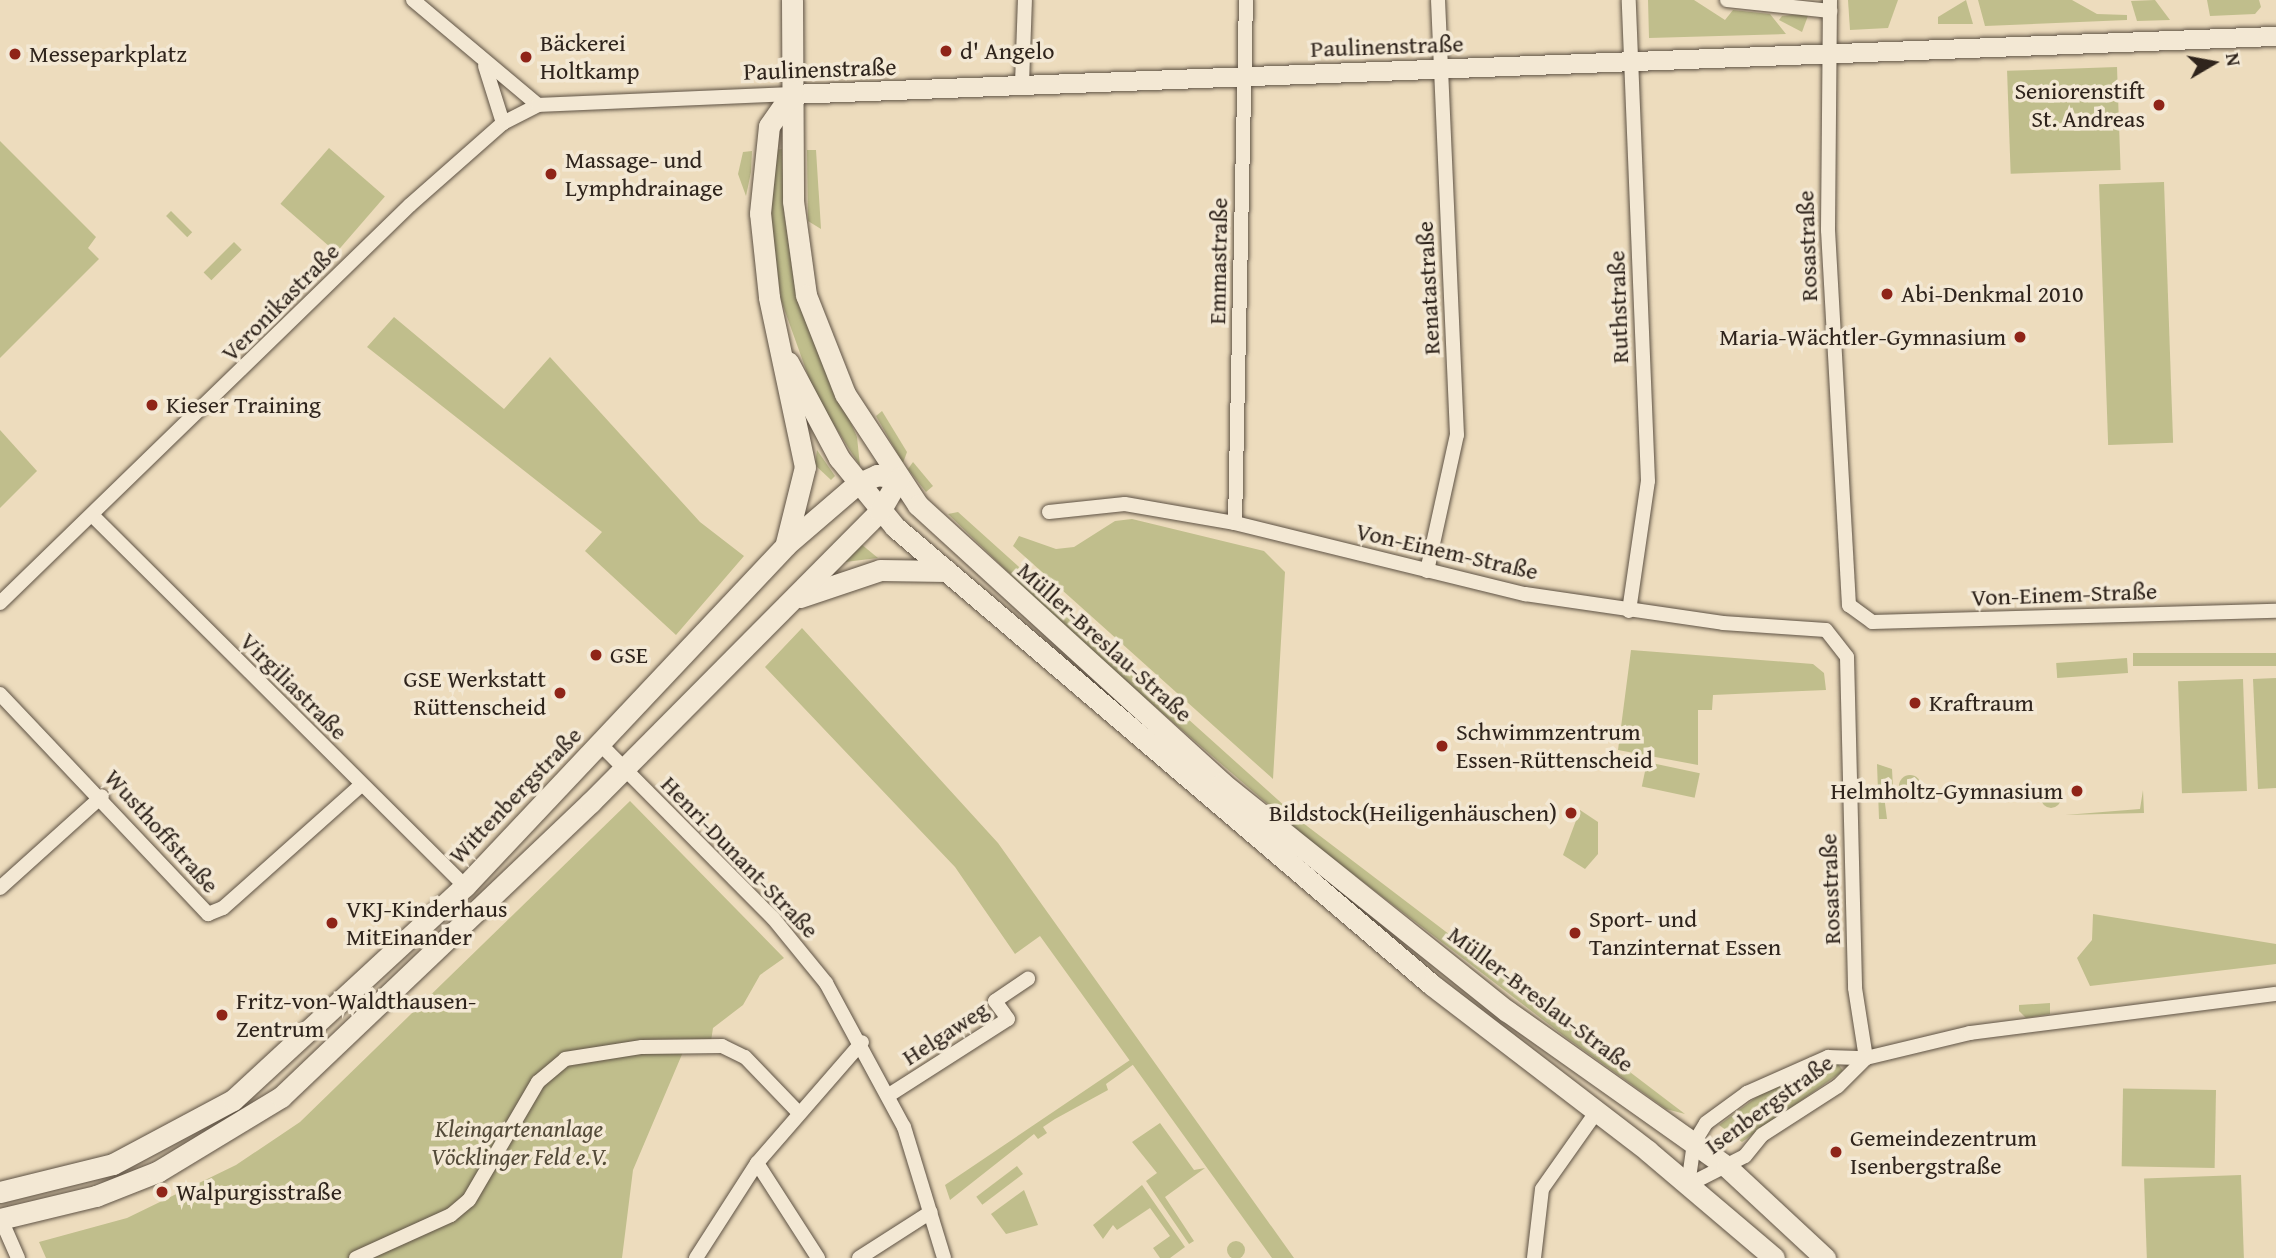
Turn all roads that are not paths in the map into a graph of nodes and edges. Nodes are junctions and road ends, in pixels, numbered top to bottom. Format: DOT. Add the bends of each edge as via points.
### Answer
graph roads {
  1 [pos="413,0"];
  2 [pos="792,0"];
  3 [pos="1025,0"];
  4 [pos="1246,0"];
  5 [pos="1438,0"];
  6 [pos="1629,0"];
  7 [pos="1734,3"];
  8 [pos="1830,5"];
  9 [pos="2276,36"];
  10 [pos="1826,56"];
  11 [pos="1632,61"];
  12 [pos="485,66"];
  13 [pos="1440,68"];
  14 [pos="1245,76"];
  15 [pos="1022,84"];
  16 [pos="790,94"];
  17 [pos="538,105"];
  18 [pos="503,123"];
  19 [pos="788,362"];
  20 [pos="899,478"];
  21 [pos="857,484"];
  22 [pos="880,510"];
  23 [pos="1049,512"];
  24 [pos="92,515"];
  25 [pos="1235,523"];
  26 [pos="786,545"];
  27 [pos="947,570"];
  28 [pos="1427,571"];
  29 [pos="792,601"];
  30 [pos="0,603"];
  31 [pos="1629,611"];
  32 [pos="2276,611"];
  33 [pos="1856,613"];
  34 [pos="1834,637"];
  35 [pos="0,694"];
  36 [pos="600,744"];
  37 [pos="622,768"];
  38 [pos="361,785"];
  39 [pos="102,796"];
  40 [pos="465,886"];
  41 [pos="0,888"];
  42 [pos="1028,979"];
  43 [pos="2276,994"];
  44 [pos="862,1042"];
  45 [pos="1866,1058"];
  46 [pos="889,1095"];
  47 [pos="1597,1111"];
  48 [pos="798,1112"];
  49 [pos="1694,1143"];
  50 [pos="757,1163"];
  51 [pos="1727,1167"];
  52 [pos="1688,1185"];
  53 [pos="0,1192"];
  54 [pos="931,1212"];
  55 [pos="0,1219"];
  56 [pos="1815,1254"];
  57 [pos="696,1256"];
  58 [pos="18,1258"];
  59 [pos="356,1258"];
  60 [pos="818,1258"];
  61 [pos="859,1258"];
  62 [pos="944,1258"];
  63 [pos="1534,1258"];
  64 [pos="1774,1258"];
  1 -- 12 [label="street"];
  2 -- 16 [label="main road"];
  3 -- 15 [label="street"];
  4 -- 14 [label="street, Emmastraße"];
  5 -- 13 [label="street, Renatastraße"];
  6 -- 11 [label="street, Ruthstraße"];
  7 -- 8 [label="street"];
  8 -- 10 [label="street, Rosastraße"];
  9 -- 10 [label="street, Paulinenstraße"];
  10 -- 11 [label="street, Paulinenstraße"];
  10 -- 33 [label="street, Rosastraße" via="1835,391 1847,594"];
  11 -- 13 [label="street, Paulinenstraße"];
  11 -- 31 [label="street, Ruthstraße" via="1648,481"];
  12 -- 17 [label="street"];
  12 -- 18 [label="street"];
  13 -- 14 [label="street, Paulinenstraße"];
  13 -- 28 [label="street, Renatastraße" via="1457,435"];
  14 -- 15 [label="street, Paulinenstraße"];
  14 -- 25 [label="street, Emmastraße"];
  15 -- 16 [label="street, Paulinenstraße"];
  16 -- 17 [label="street, Paulinenstraße"];
  16 -- 19 [label="main road, Müller-Breslau-Straße" via="769,126 760,204 769,297"];
  16 -- 20 [label="main road, Müller-Breslau-Straße" via="793,201 806,295 845,394"];
  17 -- 18 [label="street, Paulinenstraße"];
  18 -- 24 [label="street, Veronikastraße" via="410,205"];
  19 -- 21 [label="main road, Müller-Breslau-Straße" via="813,418"];
  19 -- 26 [label="main road, Müller-Breslau-Straße" via="805,467"];
  20 -- 21 [label="main road, Wittenbergstraße" via="877,475"];
  20 -- 22 [label="main road"];
  20 -- 49 [label="main road, Müller-Breslau-Straße" via="930,519 1222,783 1507,1011"];
  21 -- 22 [label="main road, Müller-Breslau-Straße"];
  21 -- 26 [label="main road, Wittenbergstraße"];
  22 -- 27 [label="main road, Müller-Breslau-Straße"];
  22 -- 29 [label="main road"];
  23 -- 25 [label="street, Von-Einem-Straße" via="1125,504"];
  24 -- 30 [label="street, Veronikastraße"];
  24 -- 38 [label="street, Virgiliastraße"];
  25 -- 28 [label="street, Von-Einem-Straße"];
  26 -- 36 [label="main road, Wittenbergstraße"];
  27 -- 29 [label="main road" via="867,573"];
  27 -- 47 [label="main road, Müller-Breslau-Straße" via="1432,985"];
  28 -- 31 [label="street, Von-Einem-Straße"];
  29 -- 37 [label="main road"];
  31 -- 34 [label="street, Von-Einem-Straße" via="1810,626"];
  32 -- 33 [label="street, Von-Einem-Straße" via="1881,622"];
  34 -- 45 [label="street, Rosastraße" via="1847,657 1856,988"];
  35 -- 39 [label="street, Wusthoffstraße"];
  36 -- 37 [label="street, Henri-Dunant-Straße"];
  36 -- 40 [label="main road, Wittenbergstraße"];
  37 -- 44 [label="street, Henri-Dunant-Straße" via="781,927"];
  37 -- 55 [label="main road" via="453,939 281,1097 157,1172 96,1196"];
  38 -- 39 [label="street, Wusthoffstraße" via="223,908 208,914"];
  38 -- 40 [label="street, Virgiliastraße"];
  39 -- 41 [label="street"];
  40 -- 53 [label="main road, Wittenbergstraße" via="383,968 215,1113 114,1164"];
  42 -- 46 [label="street, Helgaweg" via="995,1001 1008,1019"];
  43 -- 45 [label="street, Isenbergstraße" via="1970,1033"];
  44 -- 46 [label="street, Henri-Dunant-Straße"];
  44 -- 48 [label="street"];
  45 -- 49 [label="street, Isenbergstraße" via="1828,1057 1791,1071 1717,1113"];
  45 -- 51 [label="street, Isenbergstraße"];
  46 -- 54 [label="street, Henri-Dunant-Straße"];
  47 -- 52 [label="main road, Müller-Breslau-Straße"];
  47 -- 63 [label="street" via="1542,1189"];
  48 -- 50 [label="street"];
  48 -- 59 [label="street" via="745,1057 722,1046 642,1047 565,1059 538,1082 469,1200 451,1215"];
  49 -- 51 [label="main road, Müller-Breslau-Straße"];
  49 -- 52 [label="street, Isenbergstraße"];
  50 -- 57 [label="street"];
  50 -- 60 [label="street"];
  51 -- 52 [label="street, Isenbergstraße"];
  51 -- 56 [label="main road, Müller-Breslau-Straße"];
  52 -- 64 [label="main road, Müller-Breslau-Straße"];
  54 -- 61 [label="street"];
  54 -- 62 [label="street, Henri-Dunant-Straße"];
  55 -- 58 [label="street"];
}
